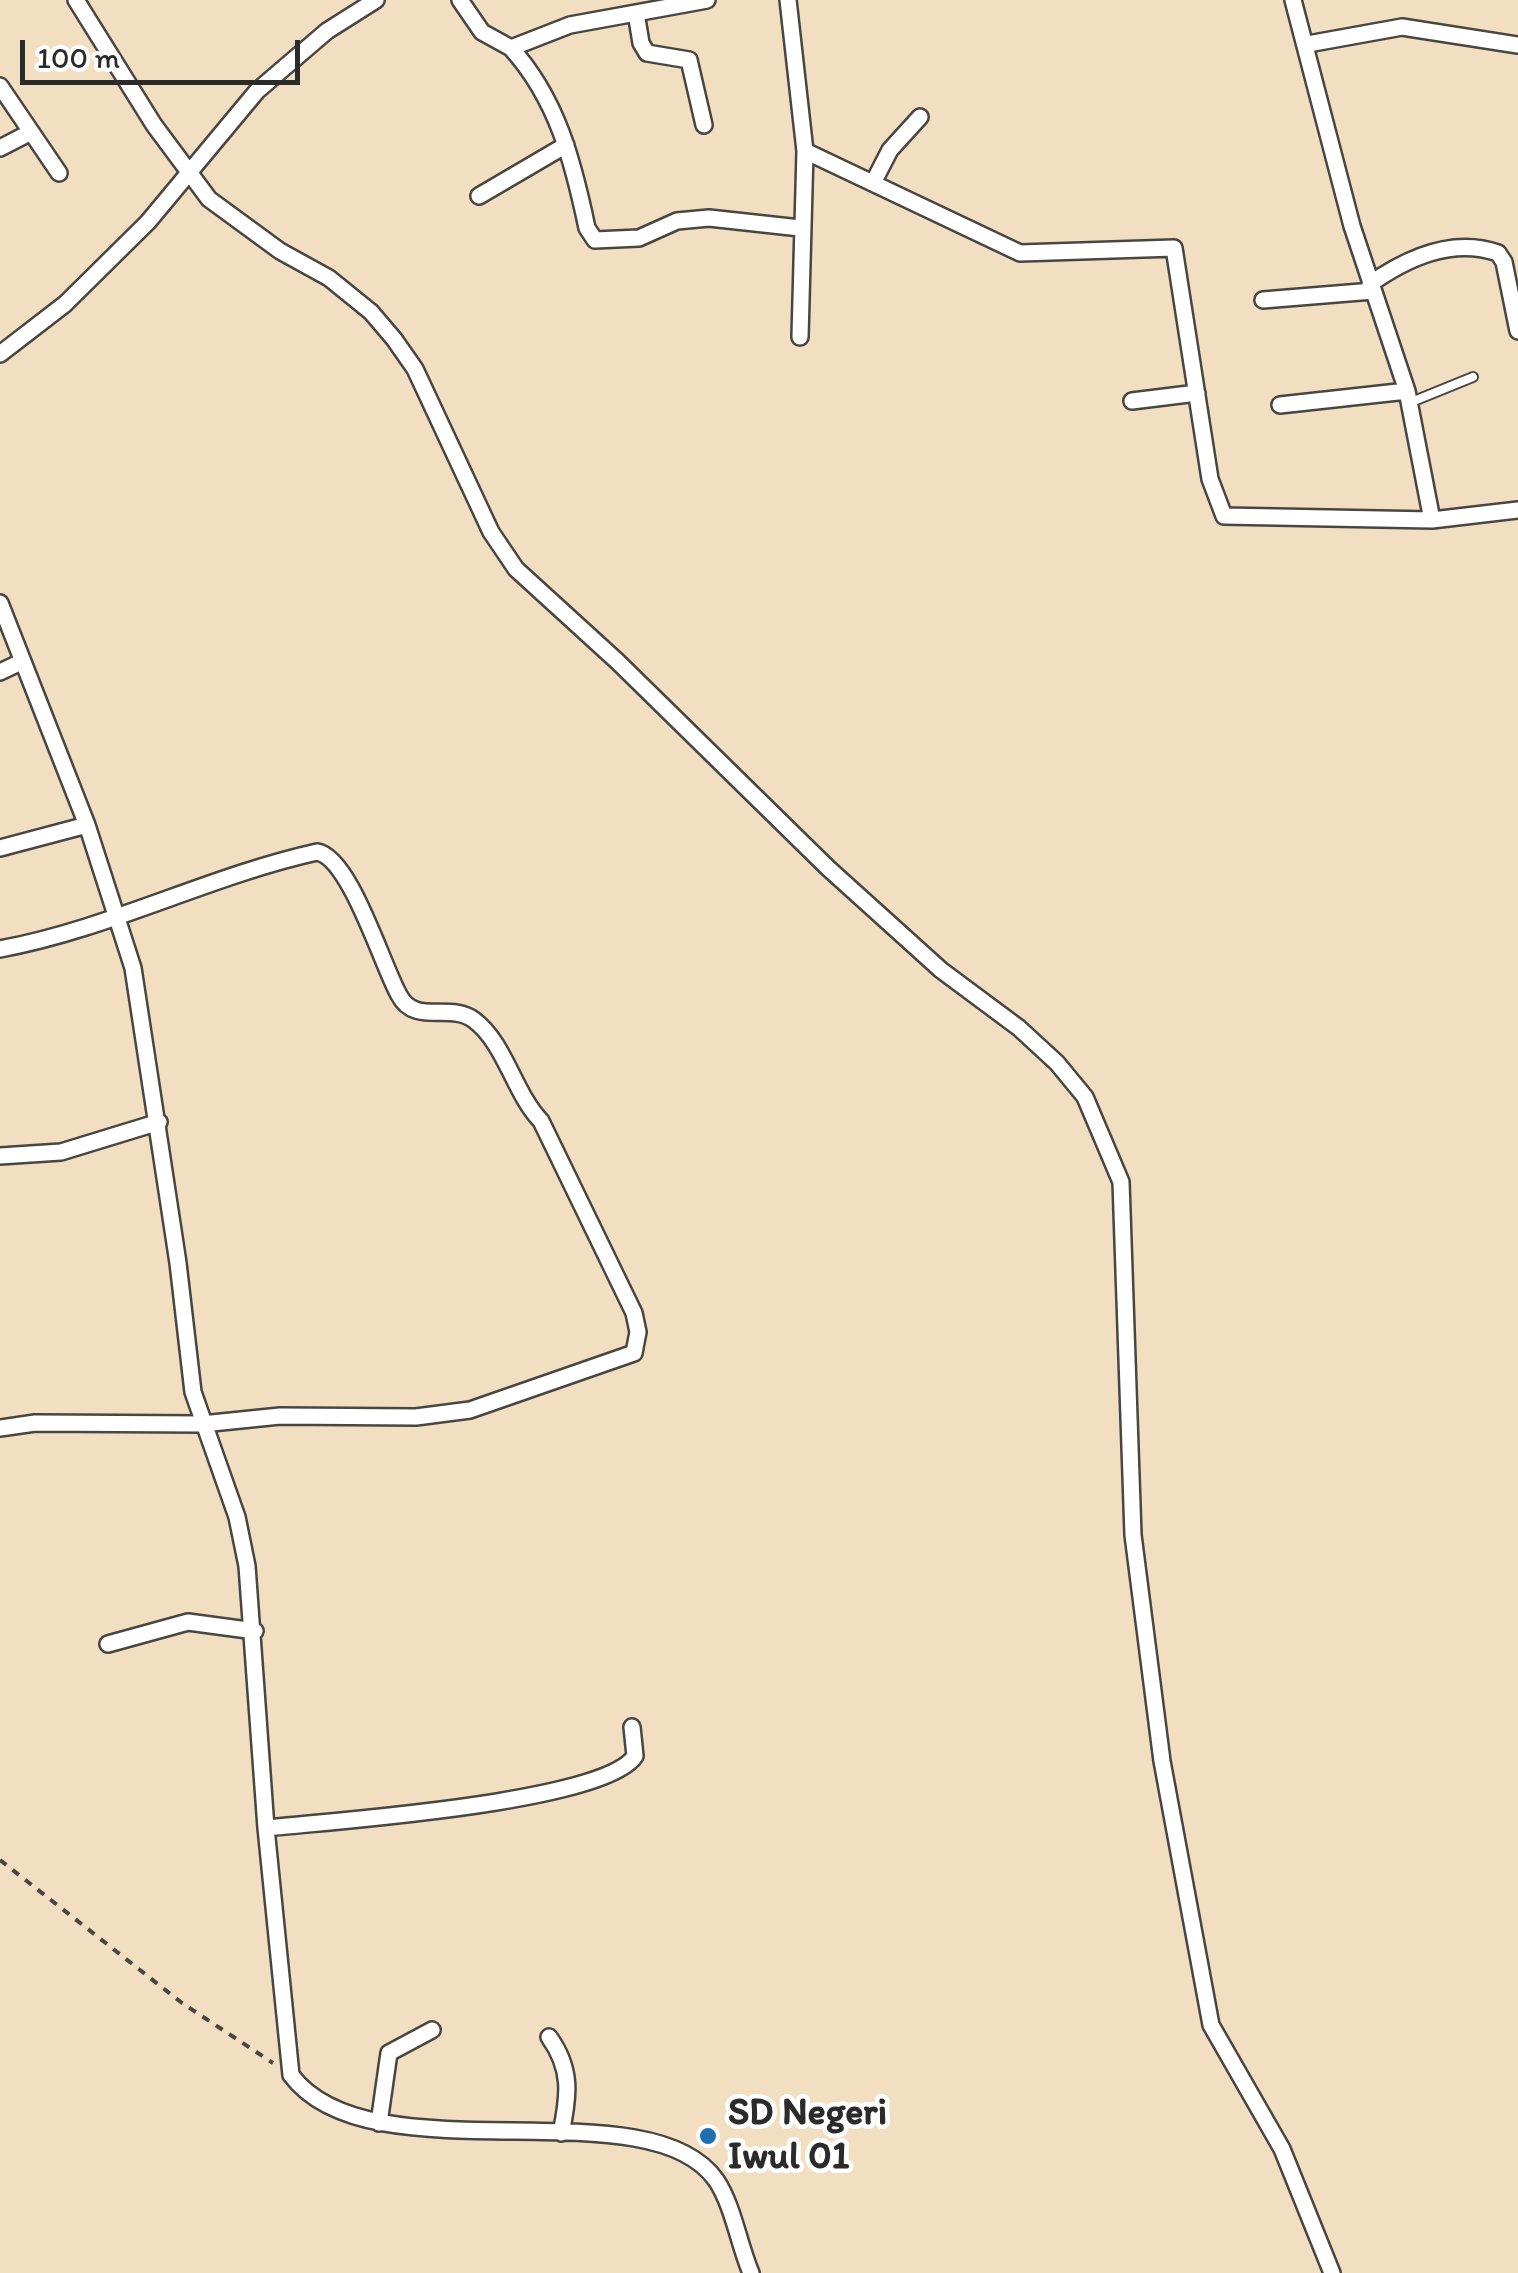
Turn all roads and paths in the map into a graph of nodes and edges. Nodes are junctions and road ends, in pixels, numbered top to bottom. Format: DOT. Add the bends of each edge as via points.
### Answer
graph roads {
  1 [pos="76,0"];
  2 [pos="376,0"];
  3 [pos="460,0"];
  4 [pos="707,0"];
  5 [pos="788,0"];
  6 [pos="1293,0"];
  7 [pos="639,8"];
  8 [pos="1308,44"];
  9 [pos="1518,45"];
  10 [pos="510,48"];
  11 [pos="0,86"];
  12 [pos="920,117"];
  13 [pos="704,125"];
  14 [pos="31,132"];
  15 [pos="566,146"];
  16 [pos="0,148"];
  17 [pos="806,151"];
  18 [pos="59,173"];
  19 [pos="188,174"];
  20 [pos="874,182"];
  21 [pos="479,196"];
  22 [pos="800,228"];
  23 [pos="1372,287"];
  24 [pos="1264,300"];
  25 [pos="1518,331"];
  26 [pos="800,337"];
  27 [pos="0,354"];
  28 [pos="1472,377"];
  29 [pos="1197,392"];
  30 [pos="1408,397"];
  31 [pos="1132,401"];
  32 [pos="1280,405"];
  33 [pos="1518,510"];
  34 [pos="1432,520"];
  35 [pos="0,602"];
  36 [pos="21,662"];
  37 [pos="0,672"];
  38 [pos="86,825"];
  39 [pos="0,848"];
  40 [pos="119,916"];
  41 [pos="0,930"];
  42 [pos="4,948"];
  43 [pos="158,1122"];
  44 [pos="0,1156"];
  45 [pos="202,1424"];
  46 [pos="0,1428"];
  47 [pos="255,1631"];
  48 [pos="108,1644"];
  49 [pos="632,1727"];
  50 [pos="266,1828"];
  51 [pos="0,1860"];
  52 [pos="432,2030"];
  53 [pos="548,2037"];
  54 [pos="291,2075"];
  55 [pos="379,2123"];
  56 [pos="561,2133"];
  57 [pos="751,2273"];
  58 [pos="1332,2273"];
  1 -- 19 [label="street"];
  2 -- 19 [label="street" via="257,91"];
  3 -- 10 [label="street" via="482,32"];
  4 -- 7 [label="street"];
  5 -- 17 [label="street"];
  6 -- 8 [label="street"];
  7 -- 10 [label="street"];
  7 -- 13 [label="street" via="648,53 689,60"];
  8 -- 9 [label="street" via="1402,27"];
  8 -- 23 [label="street"];
  10 -- 15 [label="street" via="538,78"];
  11 -- 14 [label="street"];
  12 -- 20 [label="street" via="890,150"];
  14 -- 16 [label="street"];
  14 -- 18 [label="street"];
  15 -- 21 [label="street"];
  15 -- 22 [label="street" via="595,240 640,238 676,222 709,218"];
  17 -- 20 [label="street"];
  17 -- 22 [label="street"];
  19 -- 27 [label="street" via="65,304"];
  19 -- 58 [label="street" via="234,218 329,278 394,339 516,569 828,868 941,970 1019,1028 1085,1097 1121,1182 1133,1536 1162,1761 1211,2024 1282,2149"];
  20 -- 29 [label="street" via="1020,253 1174,248"];
  22 -- 26 [label="street"];
  23 -- 24 [label="street"];
  23 -- 25 [label="street" via="1403,260 1486,249 1504,262"];
  23 -- 30 [label="street"];
  28 -- 30 [label="lane"];
  29 -- 31 [label="street"];
  29 -- 34 [label="street" via="1210,478 1225,518"];
  30 -- 32 [label="street"];
  30 -- 34 [label="street"];
  33 -- 34 [label="street"];
  35 -- 36 [label="street"];
  36 -- 37 [label="street"];
  36 -- 38 [label="street"];
  38 -- 39 [label="street"];
  38 -- 40 [label="street"];
  40 -- 42 [label="street"];
  40 -- 43 [label="street"];
  40 -- 45 [label="street" via="232,875 317,852 328,856 347,882 400,1000 418,1012 460,1012 491,1041 522,1101 542,1121 637,1322 634,1353 470,1410"];
  41 -- 42 [label="street"];
  43 -- 44 [label="street" via="82,1148"];
  43 -- 45 [label="street" via="192,1392"];
  45 -- 46 [label="street"];
  45 -- 47 [label="street" via="238,1517"];
  47 -- 48 [label="street" via="188,1622"];
  47 -- 50 [label="street"];
  49 -- 50 [label="street" via="635,1756 603,1778 475,1806"];
  50 -- 54 [label="street"];
  51 -- 54 [label="path" via="182,2003"];
  52 -- 55 [label="street" via="389,2053"];
  53 -- 56 [label="street" via="567,2071"];
  54 -- 55 [label="street" via="325,2107"];
  55 -- 56 [label="street"];
  56 -- 57 [label="street" via="661,2145 695,2160 716,2180"];
}
